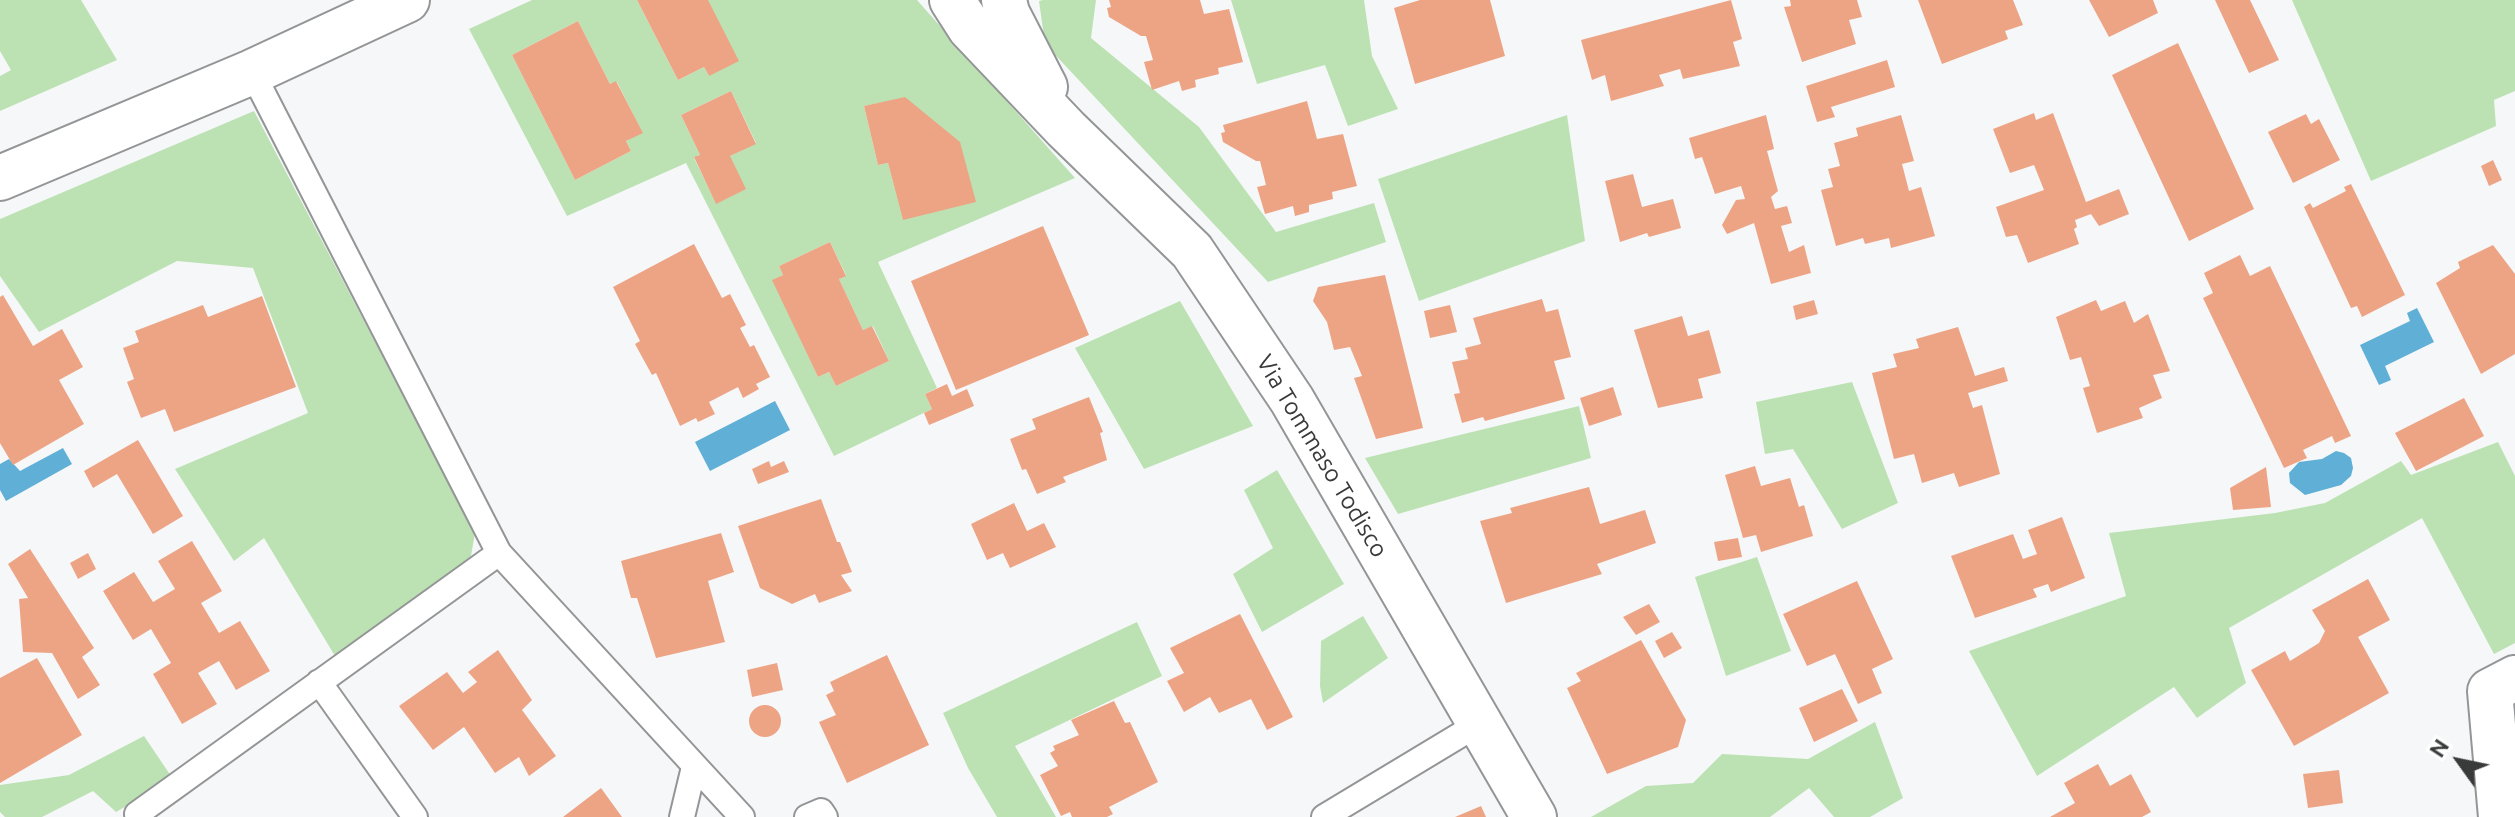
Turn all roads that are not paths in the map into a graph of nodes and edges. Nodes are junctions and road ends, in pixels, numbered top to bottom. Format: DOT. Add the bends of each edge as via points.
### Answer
graph roads {
  1 [pos="407,0"];
  2 [pos="952,0"];
  3 [pos="1004,0"];
  4 [pos="252,72"];
  5 [pos="1066,129"];
  6 [pos="0,178"];
  7 [pos="499,553"];
  8 [pos="2515,678"];
  9 [pos="319,682"];
  10 [pos="1480,723"];
  11 [pos="694,767"];
  12 [pos="137,814"];
  13 [pos="415,817"];
  14 [pos="682,817"];
  15 [pos="742,817"];
  16 [pos="807,817"];
  17 [pos="825,817"];
  18 [pos="1324,817"];
  19 [pos="1534,817"];
  20 [pos="2501,817"];
  1 -- 4 [label="street"];
  2 -- 5 [label="street, Via Tommaso Todisco" via="970,28"];
  3 -- 5 [label="street, Via Tommaso Todisco"];
  4 -- 6 [label="street"];
  4 -- 7 [label="lane"];
  5 -- 10 [label="street, Via Tommaso Todisco" via="1192,251 1292,400"];
  7 -- 9 [label="lane"];
  7 -- 11 [label="lane"];
  8 -- 20 [label="street" via="2490,691"];
  9 -- 12 [label="lane"];
  9 -- 13 [label="lane"];
  10 -- 18 [label="lane"];
  10 -- 19 [label="street, Via Tommaso Todisco"];
  11 -- 14 [label="lane"];
  11 -- 15 [label="lane"];
  16 -- 17 [label="lane" via="821,811"];
}
